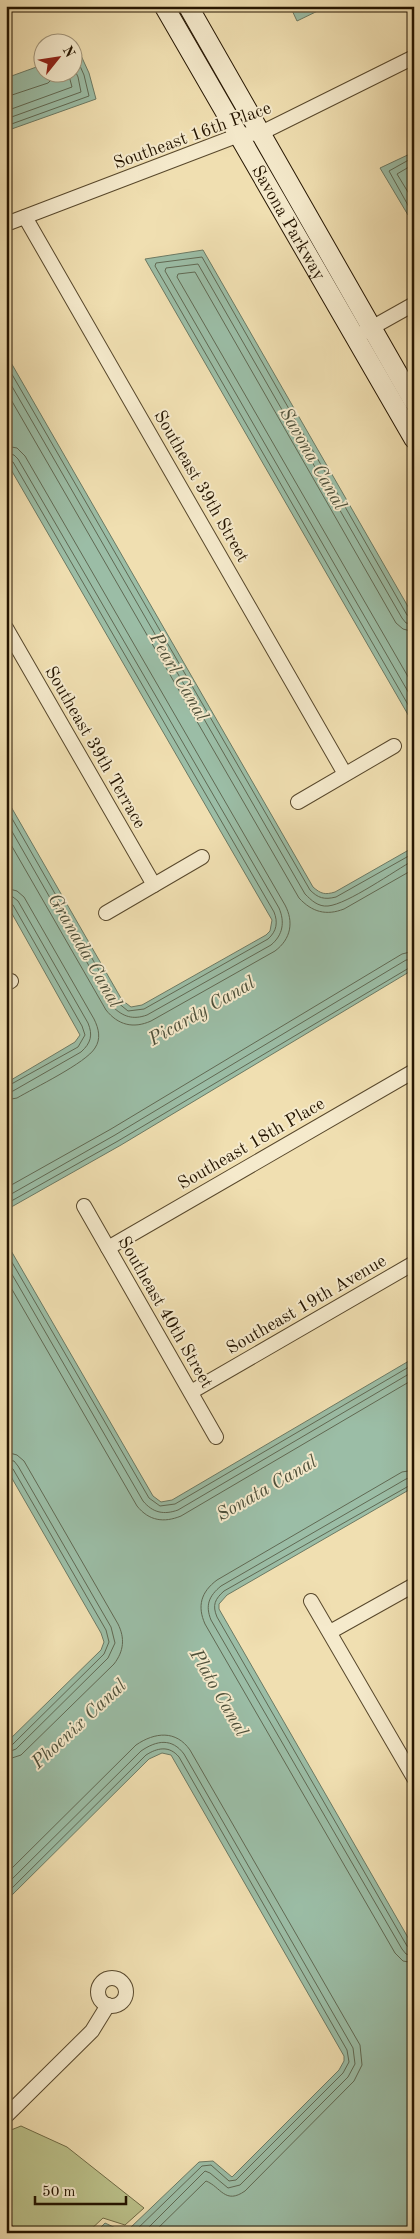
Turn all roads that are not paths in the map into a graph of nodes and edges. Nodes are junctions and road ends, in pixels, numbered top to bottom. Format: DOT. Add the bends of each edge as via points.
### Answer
graph roads {
  1 [pos="164,6"];
  2 [pos="188,6"];
  3 [pos="414,57"];
  4 [pos="261,133"];
  5 [pos="239,135"];
  6 [pos="25,217"];
  7 [pos="6,224"];
  8 [pos="414,304"];
  9 [pos="363,333"];
  10 [pos="414,402"];
  11 [pos="414,439"];
  12 [pos="6,628"];
  13 [pos="394,746"];
  14 [pos="346,774"];
  15 [pos="298,802"];
  16 [pos="202,857"];
  17 [pos="154,885"];
  18 [pos="106,913"];
  19 [pos="414,1071"];
  20 [pos="84,1206"];
  21 [pos="108,1248"];
  22 [pos="414,1263"];
  23 [pos="191,1392"];
  24 [pos="216,1437"];
  25 [pos="414,1585"];
  26 [pos="311,1601"];
  27 [pos="330,1632"];
  28 [pos="414,1778"];
  29 [pos="108,2005"];
  30 [pos="6,2116"];
  1 -- 5 [label="street, Savona Parkway"];
  2 -- 4 [label="street, Savona Parkway"];
  3 -- 4 [label="street, Southeast 16th Place"];
  4 -- 5 [label="street, Southeast 16th Place"];
  4 -- 9 [label="street, Savona Parkway"];
  5 -- 6 [label="street, Southeast 16th Place"];
  5 -- 9 [label="street, Savona Parkway"];
  6 -- 7 [label="street, Southeast 16th Place"];
  6 -- 14 [label="street, Southeast 39th Street"];
  8 -- 9 [label="street"];
  9 -- 10 [label="street, Savona Parkway"];
  9 -- 11 [label="street, Savona Parkway"];
  12 -- 17 [label="street, Southeast 39th Terrace"];
  13 -- 14 [label="street"];
  14 -- 15 [label="street"];
  16 -- 17 [label="street"];
  17 -- 18 [label="street"];
  19 -- 21 [label="street, Southeast 18th Place"];
  20 -- 21 [label="street, Southeast 40th Street"];
  21 -- 23 [label="street, Southeast 40th Street"];
  22 -- 23 [label="street, Southeast 19th Avenue"];
  23 -- 24 [label="street, Southeast 40th Street"];
  25 -- 27 [label="street"];
  26 -- 27 [label="street"];
  27 -- 28 [label="street"];
  29 -- 30 [label="street" via="92,2031"];
}
